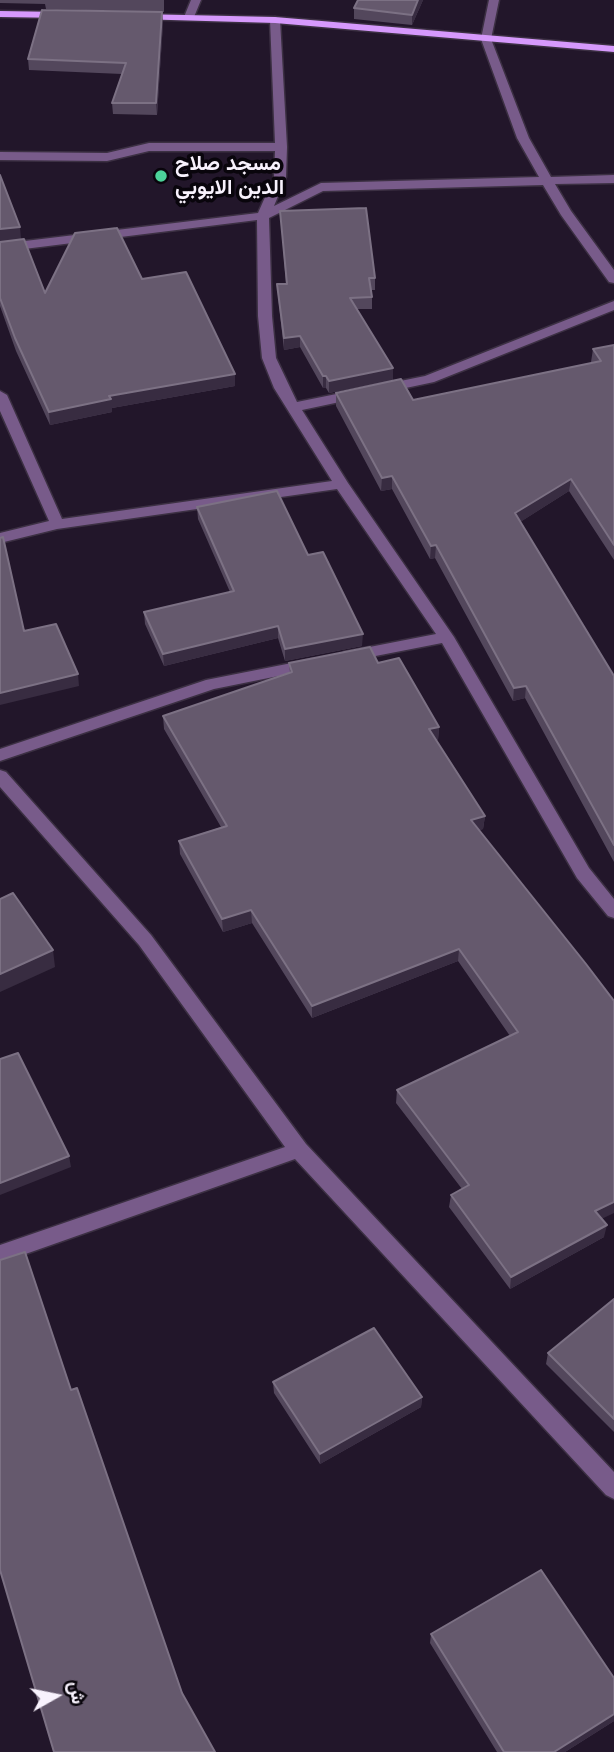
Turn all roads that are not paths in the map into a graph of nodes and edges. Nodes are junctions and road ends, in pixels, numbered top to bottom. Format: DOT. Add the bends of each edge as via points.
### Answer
graph roads {
  1 [pos="197,0"];
  2 [pos="494,0"];
  3 [pos="0,14"];
  4 [pos="77,16"];
  5 [pos="128,17"];
  6 [pos="189,17"];
  7 [pos="275,20"];
  8 [pos="486,39"];
  9 [pos="614,49"];
  10 [pos="281,147"];
  11 [pos="0,156"];
  12 [pos="614,179"];
  13 [pos="546,180"];
  14 [pos="263,216"];
  15 [pos="0,248"];
  16 [pos="614,279"];
  17 [pos="614,305"];
  18 [pos="0,395"];
  19 [pos="295,407"];
  20 [pos="341,484"];
  21 [pos="57,524"];
  22 [pos="0,538"];
  23 [pos="446,637"];
  24 [pos="0,755"];
  25 [pos="0,776"];
  26 [pos="614,911"];
  27 [pos="299,1150"];
  28 [pos="0,1254"];
  29 [pos="614,1488"];
  1 -- 6 [label="street"];
  2 -- 8 [label="street"];
  3 -- 4 [label="main road"];
  5 -- 6 [label="main road"];
  6 -- 7 [label="main road"];
  7 -- 8 [label="main road"];
  7 -- 10 [label="street"];
  8 -- 9 [label="main road"];
  8 -- 13 [label="street" via="523,138"];
  10 -- 11 [label="street" via="149,147 107,157"];
  10 -- 14 [label="street" via="280,177"];
  12 -- 13 [label="street"];
  13 -- 14 [label="street" via="321,187"];
  13 -- 16 [label="street"];
  14 -- 15 [label="street"];
  14 -- 19 [label="street" via="269,358"];
  17 -- 19 [label="street" via="429,379"];
  18 -- 21 [label="street"];
  19 -- 20 [label="street"];
  20 -- 21 [label="street"];
  20 -- 23 [label="street"];
  21 -- 22 [label="street"];
  23 -- 24 [label="street" via="212,684"];
  23 -- 26 [label="street" via="583,873"];
  25 -- 27 [label="street" via="145,940"];
  27 -- 28 [label="street"];
  27 -- 29 [label="street"];
}
